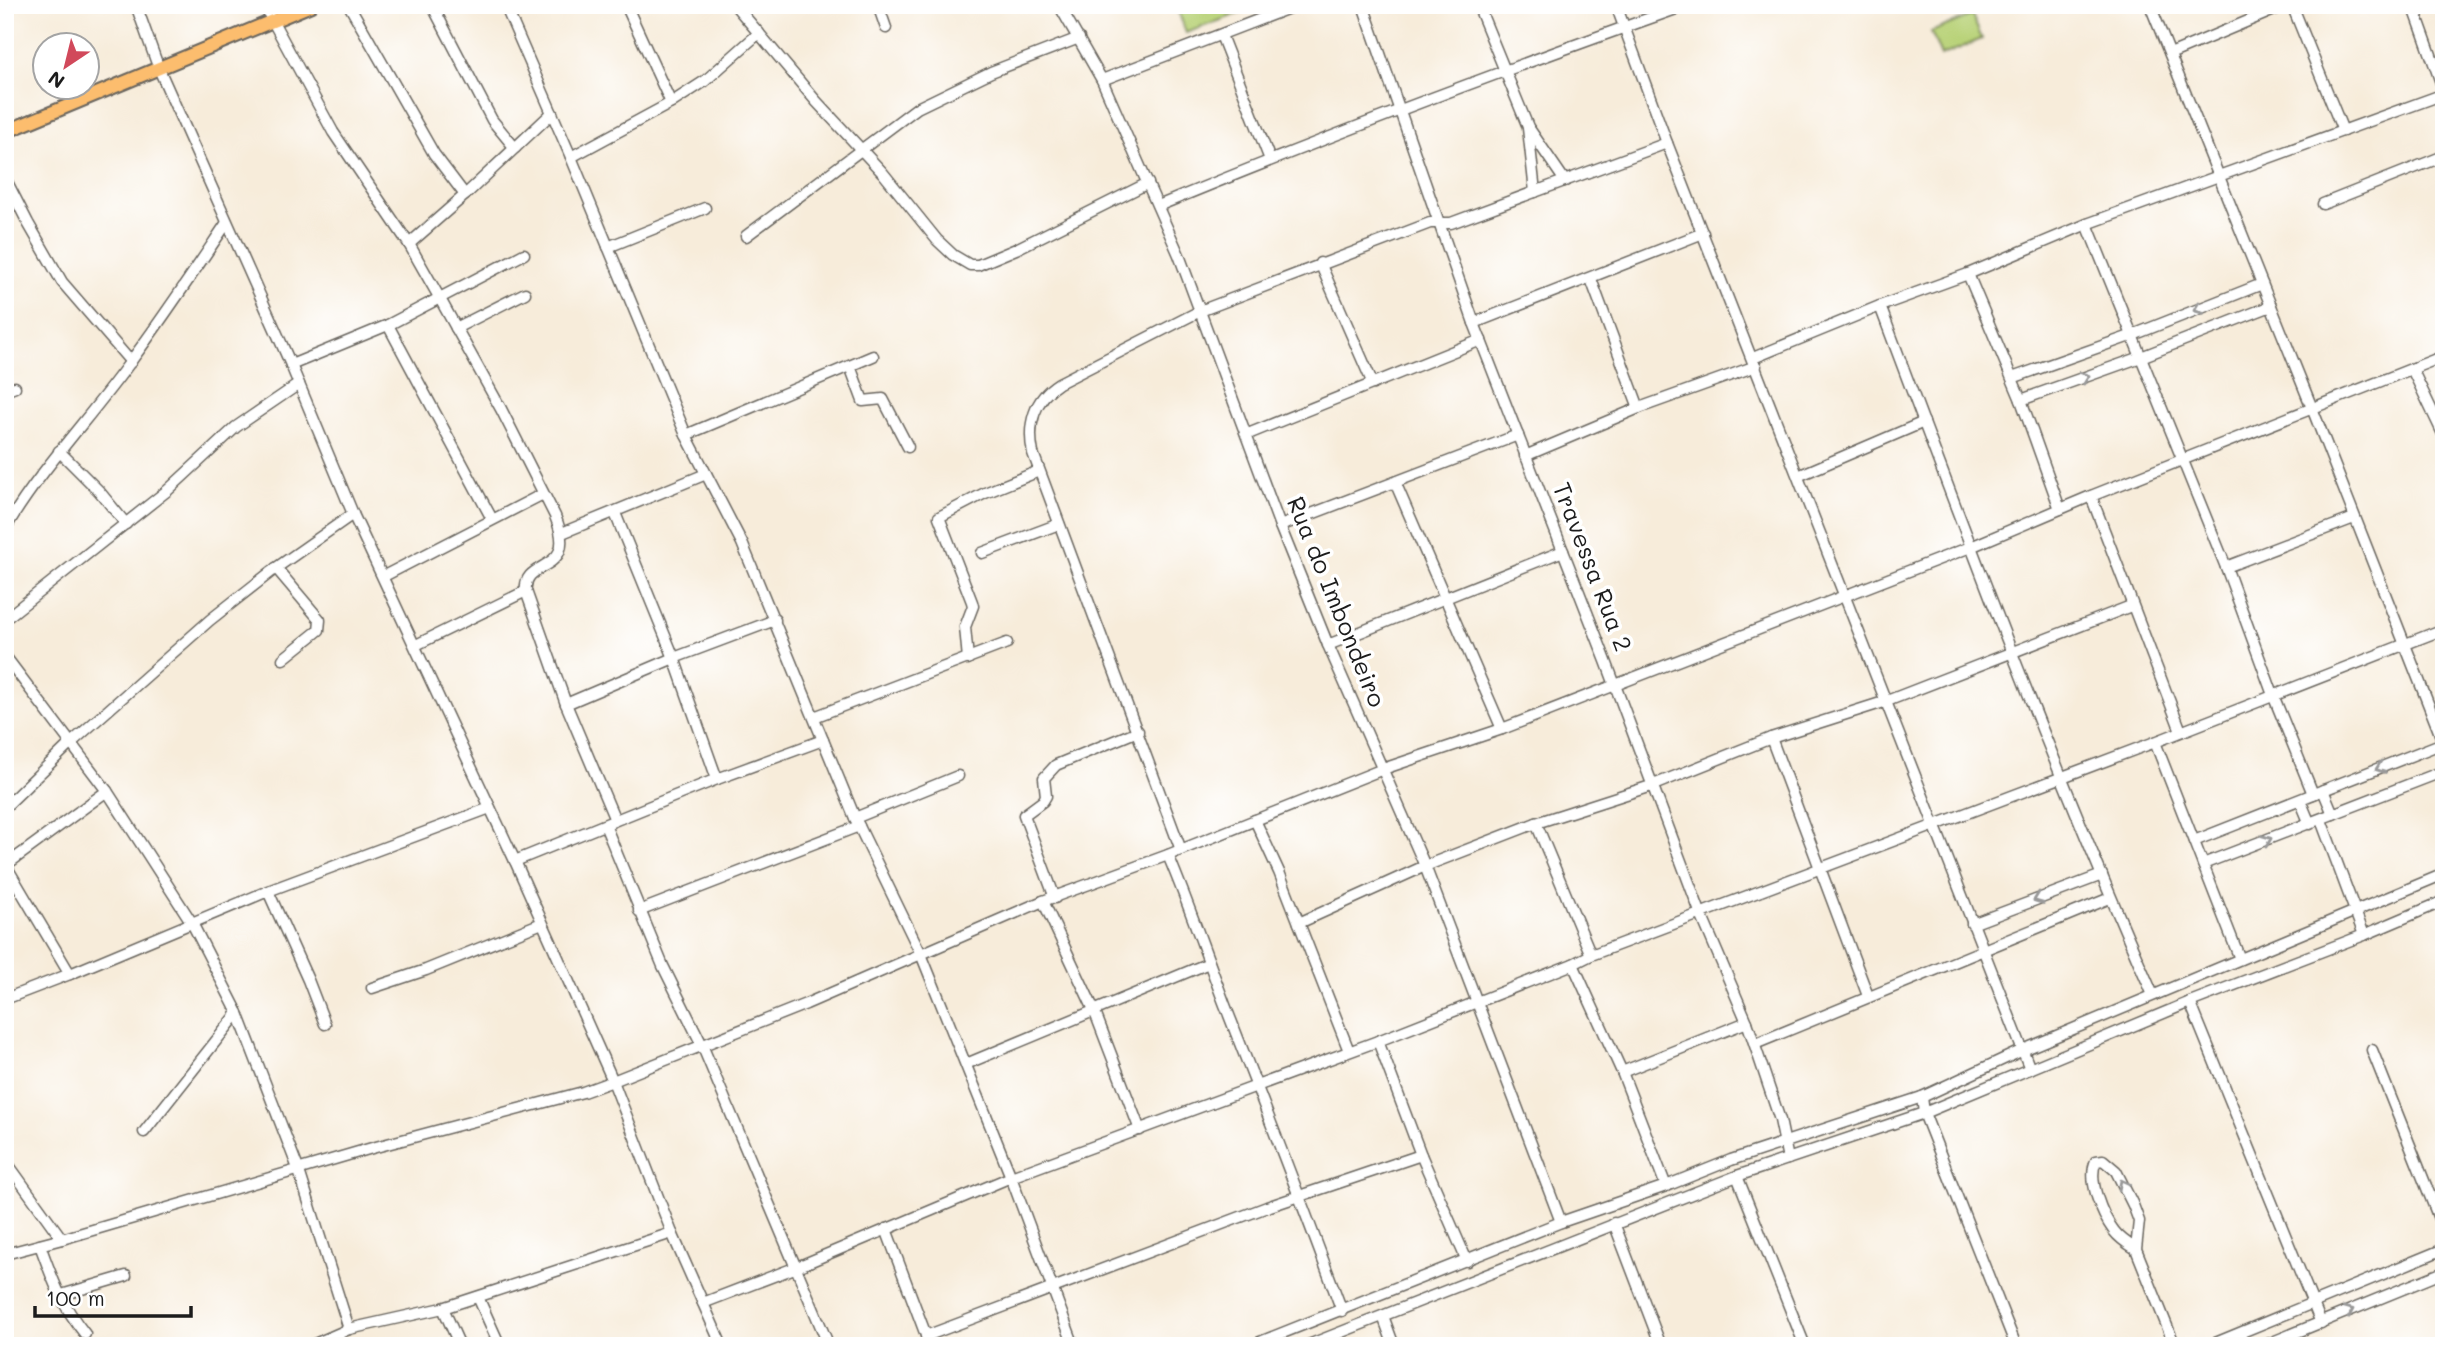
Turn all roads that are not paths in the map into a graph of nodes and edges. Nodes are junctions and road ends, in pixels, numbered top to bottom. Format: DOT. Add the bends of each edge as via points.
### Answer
graph roads {
  1 [pos="136,5"];
  2 [pos="264,5"];
  3 [pos="311,5"];
  4 [pos="349,5"];
  5 [pos="432,5"];
  6 [pos="505,5"];
  7 [pos="626,5"];
  8 [pos="735,5"];
  9 [pos="878,5"];
  10 [pos="1059,5"];
  11 [pos="1297,5"];
  12 [pos="1363,5"];
  13 [pos="1478,5"];
  14 [pos="1616,5"];
  15 [pos="1687,5"];
  16 [pos="2150,5"];
  17 [pos="2286,5"];
  18 [pos="2292,5"];
  19 [pos="2413,5"];
  20 [pos="273,21"];
  21 [pos="1625,27"];
  22 [pos="886,28"];
  23 [pos="759,33"];
  24 [pos="1221,35"];
  25 [pos="1079,38"];
  26 [pos="2170,54"];
  27 [pos="159,69"];
  28 [pos="1503,70"];
  29 [pos="1102,80"];
  30 [pos="2444,92"];
  31 [pos="671,103"];
  32 [pos="1400,111"];
  33 [pos="552,113"];
  34 [pos="1528,127"];
  35 [pos="2343,131"];
  36 [pos="5,132"];
  37 [pos="1667,143"];
  38 [pos="515,148"];
  39 [pos="862,150"];
  40 [pos="2444,156"];
  41 [pos="571,157"];
  42 [pos="1270,160"];
  43 [pos="2218,175"];
  44 [pos="5,178"];
  45 [pos="1565,181"];
  46 [pos="1148,183"];
  47 [pos="1535,192"];
  48 [pos="465,195"];
  49 [pos="2323,204"];
  50 [pos="1158,206"];
  51 [pos="705,208"];
  52 [pos="1441,223"];
  53 [pos="226,224"];
  54 [pos="2087,224"];
  55 [pos="1703,233"];
  56 [pos="746,236"];
  57 [pos="409,244"];
  58 [pos="608,247"];
  59 [pos="524,254"];
  60 [pos="1320,263"];
  61 [pos="1968,274"];
  62 [pos="1591,279"];
  63 [pos="2262,284"];
  64 [pos="526,293"];
  65 [pos="439,297"];
  66 [pos="1880,306"];
  67 [pos="2271,306"];
  68 [pos="1200,311"];
  69 [pos="1474,323"];
  70 [pos="388,325"];
  71 [pos="456,328"];
  72 [pos="2133,335"];
  73 [pos="1481,340"];
  74 [pos="873,356"];
  75 [pos="2444,356"];
  76 [pos="2141,357"];
  77 [pos="131,362"];
  78 [pos="1755,362"];
  79 [pos="291,365"];
  80 [pos="850,366"];
  81 [pos="2412,369"];
  82 [pos="2012,378"];
  83 [pos="299,384"];
  84 [pos="1373,384"];
  85 [pos="2021,400"];
  86 [pos="1639,408"];
  87 [pos="2312,408"];
  88 [pos="1924,422"];
  89 [pos="686,435"];
  90 [pos="1248,435"];
  91 [pos="1518,435"];
  92 [pos="2444,436"];
  93 [pos="908,447"];
  94 [pos="59,452"];
  95 [pos="1525,456"];
  96 [pos="2183,461"];
  97 [pos="1039,471"];
  98 [pos="706,474"];
  99 [pos="1798,476"];
  100 [pos="1395,482"];
  101 [pos="543,494"];
  102 [pos="2091,496"];
  103 [pos="2060,509"];
  104 [pos="615,513"];
  105 [pos="353,514"];
  106 [pos="492,519"];
  107 [pos="2354,519"];
  108 [pos="126,524"];
  109 [pos="1059,524"];
  110 [pos="1280,526"];
  111 [pos="5,529"];
  112 [pos="562,533"];
  113 [pos="1973,546"];
  114 [pos="1563,551"];
  115 [pos="982,553"];
  116 [pos="2226,567"];
  117 [pos="276,568"];
  118 [pos="384,576"];
  119 [pos="526,591"];
  120 [pos="1846,594"];
  121 [pos="1445,597"];
  122 [pos="2132,606"];
  123 [pos="5,619"];
  124 [pos="775,620"];
  125 [pos="2444,629"];
  126 [pos="1007,643"];
  127 [pos="416,645"];
  128 [pos="1328,645"];
  129 [pos="2404,645"];
  130 [pos="2011,653"];
  131 [pos="5,656"];
  132 [pos="674,658"];
  133 [pos="283,659"];
  134 [pos="968,659"];
  135 [pos="1615,685"];
  136 [pos="2273,695"];
  137 [pos="1886,701"];
  138 [pos="566,704"];
  139 [pos="814,717"];
  140 [pos="1502,729"];
  141 [pos="2181,731"];
  142 [pos="1138,732"];
  143 [pos="1771,738"];
  144 [pos="823,740"];
  145 [pos="2155,742"];
  146 [pos="72,743"];
  147 [pos="2444,744"];
  148 [pos="1383,769"];
  149 [pos="2444,771"];
  150 [pos="958,776"];
  151 [pos="2061,777"];
  152 [pos="717,779"];
  153 [pos="1651,786"];
  154 [pos="107,791"];
  155 [pos="2318,792"];
  156 [pos="2300,800"];
  157 [pos="5,807"];
  158 [pos="490,807"];
  159 [pos="2333,814"];
  160 [pos="615,820"];
  161 [pos="1255,820"];
  162 [pos="2321,820"];
  163 [pos="857,822"];
  164 [pos="1536,823"];
  165 [pos="2309,824"];
  166 [pos="605,825"];
  167 [pos="1934,826"];
  168 [pos="2194,841"];
  169 [pos="1181,850"];
  170 [pos="1168,855"];
  171 [pos="515,861"];
  172 [pos="6,864"];
  173 [pos="2203,864"];
  174 [pos="1425,866"];
  175 [pos="1819,868"];
  176 [pos="2444,874"];
  177 [pos="2102,875"];
  178 [pos="268,891"];
  179 [pos="1055,898"];
  180 [pos="2110,898"];
  181 [pos="1043,901"];
  182 [pos="2444,901"];
  183 [pos="639,911"];
  184 [pos="1700,912"];
  185 [pos="2356,913"];
  186 [pos="192,923"];
  187 [pos="542,923"];
  188 [pos="1299,923"];
  189 [pos="1972,925"];
  190 [pos="2364,935"];
  191 [pos="1982,949"];
  192 [pos="921,954"];
  193 [pos="1591,955"];
  194 [pos="2240,959"];
  195 [pos="1209,963"];
  196 [pos="1573,964"];
  197 [pos="70,974"];
  198 [pos="372,988"];
  199 [pos="2153,995"];
  200 [pos="1868,996"];
  201 [pos="5,999"];
  202 [pos="2190,1002"];
  203 [pos="1476,1003"];
  204 [pos="1094,1010"];
  205 [pos="238,1013"];
  206 [pos="1747,1022"];
  207 [pos="325,1024"];
  208 [pos="1378,1041"];
  209 [pos="1755,1044"];
  210 [pos="702,1045"];
  211 [pos="2023,1050"];
  212 [pos="2372,1050"];
  213 [pos="1349,1051"];
  214 [pos="966,1064"];
  215 [pos="2030,1069"];
  216 [pos="1622,1072"];
  217 [pos="613,1081"];
  218 [pos="1256,1085"];
  219 [pos="1922,1097"];
  220 [pos="1924,1112"];
  221 [pos="1140,1130"];
  222 [pos="144,1132"];
  223 [pos="1784,1142"];
  224 [pos="1421,1155"];
  225 [pos="1788,1159"];
  226 [pos="5,1160"];
  227 [pos="299,1171"];
  228 [pos="1737,1176"];
  229 [pos="1011,1177"];
  230 [pos="1666,1186"];
  231 [pos="1300,1195"];
  232 [pos="1561,1222"];
  233 [pos="1614,1223"];
  234 [pos="886,1229"];
  235 [pos="2444,1231"];
  236 [pos="672,1233"];
  237 [pos="62,1240"];
  238 [pos="40,1245"];
  239 [pos="2136,1249"];
  240 [pos="2444,1250"];
  241 [pos="5,1254"];
  242 [pos="1468,1261"];
  243 [pos="797,1268"];
  244 [pos="2444,1272"];
  245 [pos="127,1276"];
  246 [pos="1053,1287"];
  247 [pos="58,1296"];
  248 [pos="478,1297"];
  249 [pos="2314,1302"];
  250 [pos="703,1304"];
  251 [pos="443,1308"];
  252 [pos="1342,1311"];
  253 [pos="1383,1316"];
  254 [pos="2321,1323"];
  255 [pos="349,1329"];
  256 [pos="85,1334"];
  257 [pos="928,1341"];
  258 [pos="310,1346"];
  259 [pos="460,1346"];
  260 [pos="500,1346"];
  261 [pos="722,1346"];
  262 [pos="829,1346"];
  263 [pos="1074,1346"];
  264 [pos="1250,1346"];
  265 [pos="1307,1346"];
  266 [pos="1394,1346"];
  267 [pos="1661,1346"];
  268 [pos="1805,1346"];
  269 [pos="2016,1346"];
  270 [pos="2175,1346"];
  271 [pos="2208,1346"];
  272 [pos="2263,1346"];
  1 -- 27 [label="street"];
  2 -- 20 [label="street"];
  3 -- 20 [label="main road"];
  4 -- 48 [label="street" via="434,154"];
  5 -- 38 [label="street" via="492,120"];
  6 -- 33 [label="street"];
  7 -- 31 [label="street"];
  8 -- 23 [label="street"];
  9 -- 22 [label="street"];
  10 -- 25 [label="street, Rua do Imbondeiro"];
  11 -- 24 [label="street"];
  12 -- 32 [label="street, Travessa Rua 2"];
  13 -- 28 [label="street"];
  14 -- 21 [label="street"];
  15 -- 21 [label="street"];
  16 -- 26 [label="street"];
  17 -- 26 [label="street"];
  18 -- 35 [label="street"];
  19 -- 30 [label="street"];
  20 -- 27 [label="main road"];
  20 -- 57 [label="street" via="333,132"];
  21 -- 28 [label="street"];
  21 -- 37 [label="street"];
  23 -- 31 [label="street" via="705,81"];
  23 -- 39 [label="street"];
  24 -- 29 [label="street"];
  24 -- 42 [label="street"];
  25 -- 29 [label="street, Rua do Imbondeiro"];
  25 -- 39 [label="street" via="940,95"];
  26 -- 43 [label="street"];
  27 -- 36 [label="main road"];
  27 -- 53 [label="street"];
  28 -- 32 [label="street"];
  28 -- 34 [label="street"];
  29 -- 46 [label="street, Rua do Imbondeiro"];
  30 -- 35 [label="street"];
  31 -- 41 [label="street"];
  32 -- 42 [label="street"];
  32 -- 52 [label="street, Travessa Rua 2"];
  33 -- 38 [label="street"];
  33 -- 41 [label="street"];
  34 -- 45 [label="street"];
  34 -- 47 [label="street"];
  35 -- 43 [label="street"];
  37 -- 45 [label="street"];
  37 -- 55 [label="street"];
  38 -- 48 [label="street"];
  39 -- 46 [label="street" via="944,247 970,265 1016,249"];
  39 -- 56 [label="street"];
  40 -- 49 [label="street"];
  41 -- 58 [label="street"];
  42 -- 50 [label="street"];
  43 -- 54 [label="street"];
  43 -- 63 [label="street"];
  44 -- 77 [label="street" via="62,282"];
  45 -- 47 [label="street"];
  46 -- 50 [label="street, Rua do Imbondeiro"];
  47 -- 52 [label="street"];
  48 -- 57 [label="street"];
  50 -- 68 [label="street, Rua do Imbondeiro"];
  51 -- 58 [label="street"];
  52 -- 60 [label="street"];
  52 -- 69 [label="street, Travessa Rua 2"];
  53 -- 77 [label="street"];
  53 -- 79 [label="street"];
  54 -- 61 [label="street"];
  54 -- 72 [label="street"];
  55 -- 62 [label="street"];
  55 -- 78 [label="street"];
  57 -- 65 [label="street"];
  58 -- 89 [label="street"];
  59 -- 65 [label="street"];
  60 -- 68 [label="street"];
  60 -- 84 [label="street"];
  61 -- 66 [label="street"];
  61 -- 82 [label="street"];
  62 -- 69 [label="street"];
  62 -- 86 [label="street"];
  63 -- 67 [label="street"];
  63 -- 72 [label="street, one-way"];
  64 -- 71 [label="street"];
  65 -- 70 [label="street"];
  65 -- 71 [label="street"];
  66 -- 78 [label="street"];
  66 -- 88 [label="street"];
  67 -- 76 [label="street"];
  67 -- 87 [label="street"];
  68 -- 90 [label="street, Rua do Imbondeiro"];
  68 -- 97 [label="street" via="1051,388 1030,424"];
  69 -- 73 [label="street, Travessa Rua 2"];
  70 -- 79 [label="street"];
  70 -- 106 [label="street"];
  71 -- 101 [label="street"];
  72 -- 76 [label="street"];
  72 -- 82 [label="street"];
  73 -- 84 [label="street"];
  73 -- 91 [label="street, Travessa Rua 2"];
  74 -- 80 [label="street"];
  75 -- 81 [label="street"];
  85 -- 76 [label="street, one-way"];
  76 -- 96 [label="street"];
  77 -- 94 [label="street"];
  78 -- 86 [label="street"];
  78 -- 99 [label="street"];
  79 -- 83 [label="street"];
  80 -- 89 [label="street"];
  80 -- 93 [label="street" via="863,401 883,399"];
  81 -- 87 [label="street"];
  81 -- 92 [label="street"];
  82 -- 85 [label="street"];
  83 -- 105 [label="street"];
  83 -- 108 [label="street" via="236,427"];
  84 -- 90 [label="street"];
  85 -- 103 [label="street"];
  86 -- 95 [label="street"];
  87 -- 96 [label="street"];
  87 -- 107 [label="street"];
  88 -- 99 [label="street"];
  88 -- 113 [label="street"];
  89 -- 98 [label="street"];
  90 -- 110 [label="street, Rua do Imbondeiro"];
  91 -- 95 [label="street, Travessa Rua 2"];
  91 -- 100 [label="street"];
  94 -- 108 [label="street"];
  94 -- 111 [label="street"];
  95 -- 114 [label="street, Travessa Rua 2"];
  96 -- 102 [label="street"];
  96 -- 116 [label="street"];
  97 -- 109 [label="street"];
  97 -- 134 [label="street" via="939,517 973,606 965,627"];
  98 -- 104 [label="street"];
  98 -- 124 [label="street"];
  99 -- 120 [label="street"];
  100 -- 110 [label="street"];
  100 -- 121 [label="street"];
  101 -- 106 [label="street"];
  101 -- 112 [label="street"];
  102 -- 103 [label="street"];
  102 -- 122 [label="street"];
  103 -- 113 [label="street"];
  104 -- 112 [label="street"];
  104 -- 132 [label="street"];
  105 -- 117 [label="street"];
  105 -- 118 [label="street"];
  106 -- 118 [label="street"];
  107 -- 116 [label="street"];
  107 -- 129 [label="street"];
  108 -- 123 [label="street"];
  109 -- 115 [label="street"];
  109 -- 142 [label="street"];
  110 -- 128 [label="street, Rua do Imbondeiro"];
  112 -- 119 [label="street" via="558,557 530,575"];
  113 -- 120 [label="street"];
  113 -- 130 [label="street"];
  114 -- 121 [label="street"];
  114 -- 135 [label="street, Travessa Rua 2"];
  116 -- 136 [label="street"];
  117 -- 133 [label="street" via="321,625"];
  117 -- 146 [label="street" via="210,620"];
  118 -- 127 [label="street"];
  119 -- 127 [label="street"];
  119 -- 138 [label="street"];
  120 -- 135 [label="street"];
  120 -- 137 [label="street"];
  121 -- 128 [label="street"];
  121 -- 140 [label="street"];
  122 -- 130 [label="street"];
  122 -- 141 [label="street"];
  124 -- 132 [label="street"];
  124 -- 139 [label="street"];
  125 -- 129 [label="street"];
  126 -- 134 [label="street"];
  127 -- 158 [label="street"];
  128 -- 148 [label="street, Rua do Imbondeiro"];
  129 -- 136 [label="street"];
  129 -- 147 [label="street"];
  130 -- 137 [label="street"];
  130 -- 151 [label="street"];
  131 -- 146 [label="street"];
  132 -- 138 [label="street"];
  132 -- 152 [label="street"];
  134 -- 139 [label="street"];
  135 -- 140 [label="street"];
  135 -- 153 [label="street, Travessa Rua 2"];
  136 -- 141 [label="street"];
  136 -- 155 [label="street"];
  137 -- 143 [label="street"];
  137 -- 167 [label="street"];
  138 -- 160 [label="street"];
  139 -- 144 [label="street"];
  140 -- 148 [label="street"];
  141 -- 145 [label="street"];
  142 -- 169 [label="street"];
  142 -- 179 [label="street" via="1056,765 1044,778 1044,801 1024,815"];
  143 -- 153 [label="street"];
  143 -- 175 [label="street"];
  144 -- 152 [label="street"];
  144 -- 163 [label="street"];
  145 -- 151 [label="street"];
  145 -- 168 [label="street"];
  146 -- 154 [label="street"];
  146 -- 157 [label="street"];
  147 -- 155 [label="street, one-way"];
  148 -- 161 [label="street"];
  148 -- 174 [label="street, Rua do Imbondeiro"];
  149 -- 159 [label="street"];
  150 -- 163 [label="street"];
  151 -- 167 [label="street"];
  151 -- 177 [label="street"];
  152 -- 160 [label="street"];
  153 -- 164 [label="street"];
  153 -- 184 [label="street, Travessa Rua 2"];
  154 -- 172 [label="street"];
  154 -- 186 [label="street"];
  155 -- 156 [label="street"];
  155 -- 159 [label="street"];
  156 -- 165 [label="street"];
  156 -- 168 [label="street"];
  158 -- 171 [label="street"];
  158 -- 178 [label="street"];
  159 -- 162 [label="street"];
  160 -- 166 [label="street"];
  161 -- 169 [label="street"];
  161 -- 188 [label="street"];
  162 -- 165 [label="street"];
  162 -- 185 [label="street"];
  163 -- 183 [label="street"];
  163 -- 192 [label="street"];
  164 -- 174 [label="street"];
  164 -- 193 [label="street"];
  173 -- 165 [label="street, one-way"];
  166 -- 171 [label="street"];
  166 -- 183 [label="street"];
  167 -- 175 [label="street"];
  167 -- 189 [label="street"];
  168 -- 173 [label="street"];
  169 -- 170 [label="street"];
  170 -- 179 [label="street"];
  170 -- 195 [label="street"];
  171 -- 187 [label="street"];
  172 -- 197 [label="street"];
  173 -- 194 [label="street"];
  174 -- 188 [label="street"];
  174 -- 203 [label="street, Rua do Imbondeiro"];
  175 -- 184 [label="street"];
  175 -- 200 [label="street"];
  176 -- 185 [label="street"];
  177 -- 180 [label="street"];
  177 -- 189 [label="street, one-way"];
  178 -- 186 [label="street"];
  178 -- 207 [label="street"];
  179 -- 181 [label="street"];
  180 -- 191 [label="street"];
  180 -- 199 [label="street"];
  181 -- 192 [label="street"];
  181 -- 204 [label="street"];
  182 -- 190 [label="street"];
  183 -- 210 [label="street"];
  184 -- 193 [label="street"];
  184 -- 206 [label="street, Travessa Rua 2"];
  185 -- 190 [label="street"];
  185 -- 194 [label="street"];
  186 -- 197 [label="street"];
  186 -- 205 [label="street"];
  187 -- 198 [label="street"];
  187 -- 217 [label="street"];
  188 -- 213 [label="street"];
  189 -- 191 [label="street"];
  190 -- 202 [label="street"];
  191 -- 200 [label="street"];
  191 -- 211 [label="street"];
  192 -- 210 [label="street"];
  192 -- 214 [label="street"];
  193 -- 196 [label="street"];
  194 -- 199 [label="street"];
  195 -- 204 [label="street"];
  195 -- 218 [label="street"];
  196 -- 203 [label="street"];
  196 -- 216 [label="street"];
  197 -- 201 [label="street"];
  199 -- 211 [label="street"];
  200 -- 209 [label="street"];
  202 -- 215 [label="street"];
  202 -- 249 [label="street"];
  203 -- 208 [label="street"];
  203 -- 232 [label="street, Rua do Imbondeiro"];
  204 -- 214 [label="street"];
  204 -- 221 [label="street"];
  205 -- 222 [label="street"];
  205 -- 227 [label="street"];
  206 -- 209 [label="street, Travessa Rua 2"];
  206 -- 216 [label="street"];
  208 -- 213 [label="street"];
  208 -- 224 [label="street"];
  209 -- 223 [label="street, Travessa Rua 2"];
  210 -- 217 [label="street"];
  210 -- 243 [label="street"];
  211 -- 215 [label="street"];
  211 -- 219 [label="street"];
  212 -- 235 [label="street"];
  213 -- 218 [label="street"];
  214 -- 229 [label="street"];
  215 -- 220 [label="street"];
  216 -- 230 [label="street"];
  217 -- 227 [label="street"];
  217 -- 236 [label="street"];
  218 -- 221 [label="street"];
  218 -- 231 [label="street"];
  219 -- 220 [label="street"];
  219 -- 223 [label="street"];
  220 -- 225 [label="street"];
  220 -- 269 [label="street"];
  221 -- 229 [label="street"];
  223 -- 225 [label="street, Travessa Rua 2"];
  223 -- 230 [label="street"];
  224 -- 231 [label="street"];
  224 -- 242 [label="street"];
  225 -- 228 [label="street"];
  226 -- 237 [label="street"];
  227 -- 237 [label="street"];
  227 -- 255 [label="street"];
  228 -- 233 [label="street"];
  228 -- 268 [label="street"];
  229 -- 234 [label="street"];
  229 -- 246 [label="street"];
  230 -- 232 [label="street"];
  231 -- 246 [label="street"];
  231 -- 252 [label="street"];
  232 -- 242 [label="street"];
  233 -- 253 [label="street"];
  233 -- 267 [label="street"];
  234 -- 243 [label="street"];
  234 -- 257 [label="street"];
  236 -- 248 [label="street"];
  236 -- 250 [label="street"];
  237 -- 238 [label="street"];
  238 -- 241 [label="street"];
  238 -- 247 [label="street"];
  239 -- 239 [label="street, one-way" via="2139,1221 2126,1187 2116,1171 2103,1160 2096,1161 2093,1179 2104,1211 2113,1229"];
  239 -- 270 [label="street"];
  240 -- 249 [label="street"];
  242 -- 252 [label="street"];
  243 -- 250 [label="street"];
  243 -- 262 [label="street"];
  254 -- 244 [label="street, one-way"];
  245 -- 247 [label="street"];
  246 -- 257 [label="street"];
  246 -- 263 [label="street"];
  247 -- 256 [label="street"];
  248 -- 251 [label="street"];
  248 -- 260 [label="street"];
  249 -- 254 [label="street"];
  249 -- 271 [label="street"];
  250 -- 261 [label="street"];
  251 -- 255 [label="street"];
  251 -- 259 [label="street"];
  252 -- 264 [label="street"];
  253 -- 265 [label="street"];
  253 -- 266 [label="street"];
  254 -- 272 [label="street"];
  255 -- 258 [label="street"];
}
